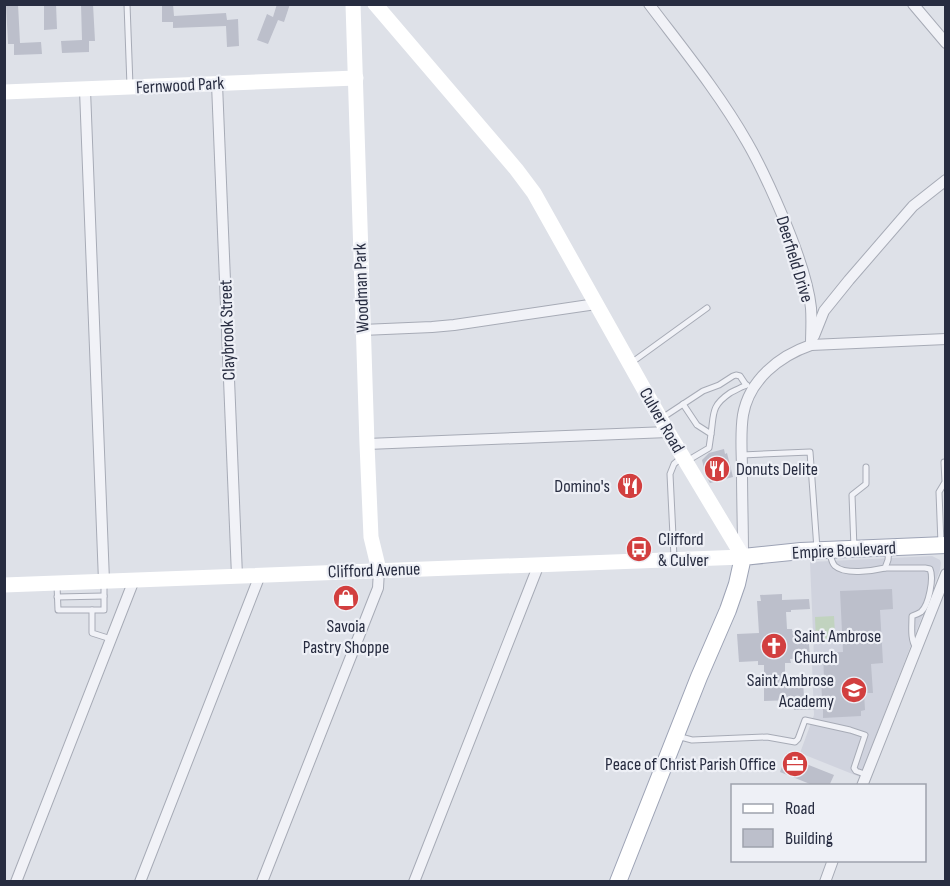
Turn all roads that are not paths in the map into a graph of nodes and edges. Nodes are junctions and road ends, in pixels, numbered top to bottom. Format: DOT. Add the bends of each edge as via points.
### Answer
graph roads {
  1 [pos="127,4"];
  2 [pos="352,4"];
  3 [pos="375,4"];
  4 [pos="649,4"];
  5 [pos="913,4"];
  6 [pos="945,43"];
  7 [pos="356,78"];
  8 [pos="217,84"];
  9 [pos="130,88"];
  10 [pos="85,90"];
  11 [pos="4,92"];
  12 [pos="945,180"];
  13 [pos="596,304"];
  14 [pos="707,308"];
  15 [pos="362,330"];
  16 [pos="945,339"];
  17 [pos="811,345"];
  18 [pos="629,363"];
  19 [pos="750,386"];
  20 [pos="683,404"];
  21 [pos="664,426"];
  22 [pos="711,434"];
  23 [pos="367,444"];
  24 [pos="742,455"];
  25 [pos="684,459"];
  26 [pos="945,462"];
  27 [pos="866,467"];
  28 [pos="943,545"];
  29 [pos="889,548"];
  30 [pos="854,549"];
  31 [pos="824,550"];
  32 [pos="743,557"];
  33 [pos="674,559"];
  34 [pos="539,564"];
  35 [pos="885,568"];
  36 [pos="379,570"];
  37 [pos="945,574"];
  38 [pos="260,575"];
  39 [pos="237,576"];
  40 [pos="135,580"];
  41 [pos="937,586"];
  42 [pos="6,588"];
  43 [pos="104,589"];
  44 [pos="57,590"];
  45 [pos="92,610"];
  46 [pos="111,639"];
  47 [pos="917,649"];
  48 [pos="675,735"];
  49 [pos="865,735"];
  50 [pos="880,741"];
  51 [pos="865,780"];
  52 [pos="833,862"];
  53 [pos="16,882"];
  54 [pos="140,882"];
  55 [pos="262,882"];
  56 [pos="414,882"];
  57 [pos="618,882"];
  58 [pos="825,882"];
  1 -- 9 [label="lane"];
  2 -- 7 [label="main road, Woodman Park"];
  3 -- 13 [label="main road, Culver Road" via="526,181"];
  4 -- 17 [label="street, Deerfield Drive" via="726,108 766,178 791,236 808,291"];
  5 -- 6 [label="street"];
  7 -- 8 [label="main road, Fernwood Park"];
  7 -- 15 [label="main road, Woodman Park"];
  8 -- 9 [label="main road, Fernwood Park"];
  8 -- 39 [label="street, Claybrook Street"];
  9 -- 10 [label="main road, Fernwood Park"];
  10 -- 11 [label="main road, Fernwood Park"];
  10 -- 43 [label="street"];
  12 -- 17 [label="street" via="913,206 849,280 824,311"];
  13 -- 15 [label="street" via="454,325"];
  13 -- 18 [label="main road, Culver Road"];
  14 -- 18 [label="lane"];
  15 -- 23 [label="main road, Woodman Park"];
  16 -- 17 [label="street"];
  17 -- 19 [label="street" via="785,356"];
  18 -- 21 [label="main road, Culver Road"];
  19 -- 20 [label="lane" via="736,375"];
  19 -- 22 [label="lane" via="739,388 718,402"];
  19 -- 24 [label="street" via="741,429"];
  20 -- 21 [label="lane"];
  20 -- 22 [label="lane" via="697,424"];
  21 -- 23 [label="street"];
  21 -- 25 [label="main road, Culver Road"];
  22 -- 25 [label="lane" via="709,448"];
  23 -- 36 [label="main road, Woodman Park" via="371,537"];
  24 -- 31 [label="lane" via="810,452"];
  24 -- 32 [label="street"];
  25 -- 32 [label="main road, Culver Road"];
  25 -- 33 [label="lane" via="674,465 670,474"];
  26 -- 28 [label="lane" via="945,482 939,492"];
  27 -- 30 [label="lane" via="866,484 852,495"];
  28 -- 29 [label="main road, Empire Boulevard"];
  29 -- 30 [label="main road, Empire Boulevard"];
  29 -- 35 [label="lane"];
  30 -- 31 [label="main road, Empire Boulevard"];
  31 -- 32 [label="main road, Empire Boulevard"];
  31 -- 35 [label="lane" via="837,568"];
  32 -- 33 [label="main road, Clifford Avenue"];
  32 -- 48 [label="main road" via="731,601"];
  33 -- 34 [label="main road, Clifford Avenue"];
  34 -- 36 [label="main road, Clifford Avenue"];
  34 -- 56 [label="street"];
  35 -- 41 [label="lane" via="930,569"];
  36 -- 38 [label="main road, Clifford Avenue"];
  36 -- 55 [label="street" via="378,588"];
  37 -- 41 [label="street"];
  38 -- 39 [label="main road, Clifford Avenue"];
  38 -- 54 [label="street"];
  39 -- 40 [label="main road, Clifford Avenue"];
  40 -- 43 [label="main road, Clifford Avenue"];
  40 -- 46 [label="street"];
  41 -- 47 [label="street"];
  41 -- 47 [label="lane" via="921,612 912,616 912,639"];
  42 -- 44 [label="main road, Clifford Avenue"];
  43 -- 44 [label="main road, Clifford Avenue"];
  43 -- 45 [label="lane" via="104,610"];
  44 -- 45 [label="lane" via="58,610"];
  45 -- 46 [label="lane" via="92,633"];
  46 -- 53 [label="street"];
  47 -- 50 [label="street"];
  48 -- 49 [label="lane" via="692,740 767,737 795,742 805,720"];
  48 -- 57 [label="main road"];
  49 -- 50 [label="lane"];
  49 -- 51 [label="lane" via="854,768"];
  50 -- 51 [label="street"];
  52 -- 58 [label="street"];
}
